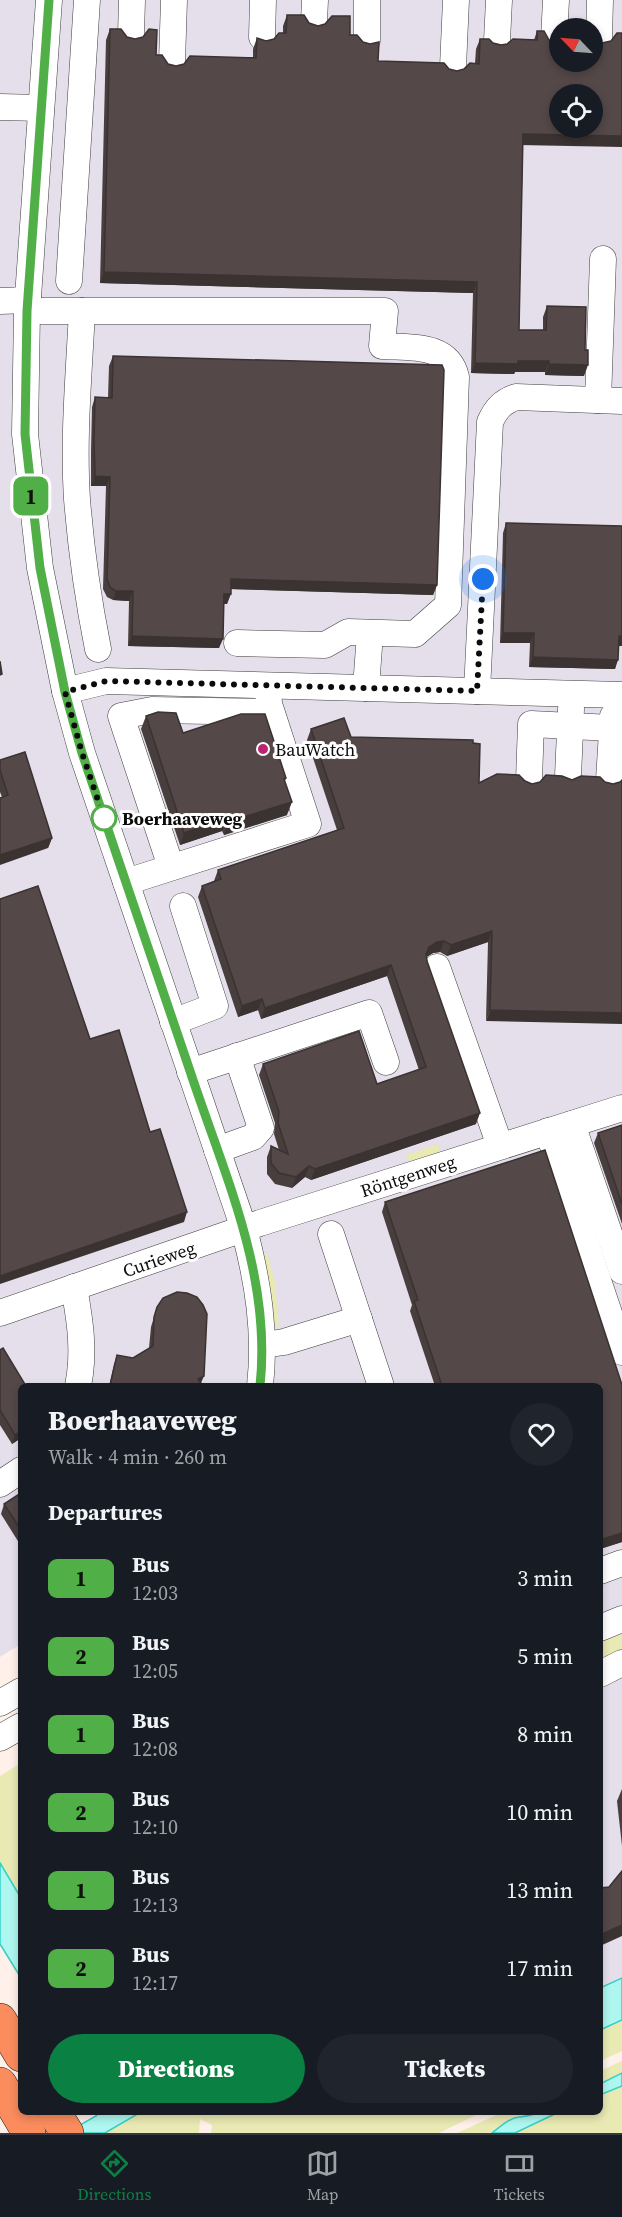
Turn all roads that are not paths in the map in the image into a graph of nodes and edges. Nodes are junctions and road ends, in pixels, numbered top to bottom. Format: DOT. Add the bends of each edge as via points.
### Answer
graph roads {
  1 [pos="49,0"];
  2 [pos="87,0"];
  3 [pos="132,0"];
  4 [pos="174,0"];
  5 [pos="263,0"];
  6 [pos="367,0"];
  7 [pos="456,0"];
  8 [pos="499,0"];
  9 [pos="556,0"];
  10 [pos="600,0"];
  11 [pos="555,18"];
  12 [pos="600,18"];
  13 [pos="131,35"];
  14 [pos="262,37"];
  15 [pos="367,40"];
  16 [pos="497,41"];
  17 [pos="172,62"];
  18 [pos="453,67"];
  19 [pos="0,107"];
  20 [pos="41,108"];
  21 [pos="603,259"];
  22 [pos="69,280"];
  23 [pos="0,301"];
  24 [pos="28,305"];
  25 [pos="82,311"];
  26 [pos="610,400"];
  27 [pos="91,618"];
  28 [pos="51,629"];
  29 [pos="370,633"];
  30 [pos="237,643"];
  31 [pos="98,649"];
  32 [pos="268,686"];
  33 [pos="366,688"];
  34 [pos="477,691"];
  35 [pos="65,692"];
  36 [pos="572,694"];
  37 [pos="271,712"];
  38 [pos="571,726"];
  39 [pos="616,727"];
  40 [pos="568,776"];
  41 [pos="529,780"];
  42 [pos="609,780"];
  43 [pos="171,867"];
  44 [pos="126,882"];
  45 [pos="183,906"];
  46 [pos="437,967"];
  47 [pos="173,1022"];
  48 [pos="237,1056"];
  49 [pos="386,1062"];
  50 [pos="190,1072"];
  51 [pos="622,1107"];
  52 [pos="560,1128"];
  53 [pos="500,1146"];
  54 [pos="217,1150"];
  55 [pos="244,1229"];
  56 [pos="331,1234"];
  57 [pos="622,1271"];
  58 [pos="74,1287"];
  59 [pos="0,1313"];
  60 [pos="359,1319"];
  61 [pos="263,1345"];
  62 [pos="622,1352"];
  63 [pos="78,1383"];
  64 [pos="260,1383"];
  65 [pos="380,1383"];
  66 [pos="18,1472"];
  67 [pos="0,1484"];
  68 [pos="622,1563"];
  69 [pos="603,1570"];
  70 [pos="622,1619"];
  71 [pos="603,1627"];
  72 [pos="622,1663"];
  73 [pos="603,1672"];
  74 [pos="18,1693"];
  75 [pos="0,1703"];
  76 [pos="18,1728"];
  77 [pos="0,1738"];
  78 [pos="0,2020"];
  79 [pos="18,2050"];
  80 [pos="0,2084"];
  81 [pos="18,2114"];
  82 [pos="18,2115"];
  83 [pos="29,2133"];
  1 -- 20 [label="street"];
  2 -- 22 [label="street"];
  3 -- 13 [label="street"];
  4 -- 17 [label="street"];
  5 -- 14 [label="street"];
  6 -- 15 [label="street"];
  7 -- 18 [label="street"];
  8 -- 16 [label="street"];
  9 -- 11 [label="street"];
  10 -- 12 [label="street"];
  19 -- 20 [label="street"];
  20 -- 24 [label="street"];
  21 -- 26 [label="street"];
  23 -- 24 [label="street"];
  24 -- 25 [label="street"];
  24 -- 28 [label="street" via="25,434"];
  25 -- 27 [label="street" via="77,498"];
  25 -- 29 [label="street" via="385,311 382,346 426,349 443,355 453,365 456,377 448,605 415,634"];
  26 -- 34 [label="street" via="516,397 505,401 490,422"];
  27 -- 28 [label="street"];
  27 -- 31 [label="street"];
  28 -- 35 [label="street"];
  29 -- 30 [label="street" via="348,632 325,645"];
  29 -- 33 [label="street"];
  32 -- 33 [label="street"];
  32 -- 35 [label="street" via="106,681"];
  32 -- 37 [label="street"];
  33 -- 34 [label="street"];
  34 -- 36 [label="street"];
  35 -- 44 [label="street"];
  36 -- 38 [label="street"];
  36 -- 39 [label="street"];
  37 -- 43 [label="street" via="308,824"];
  37 -- 43 [label="street" via="196,720 152,710 121,716"];
  38 -- 39 [label="street"];
  38 -- 40 [label="street"];
  38 -- 41 [label="street" via="531,724"];
  39 -- 42 [label="street"];
  43 -- 44 [label="street"];
  44 -- 47 [label="street"];
  45 -- 47 [label="street" via="215,1006"];
  46 -- 53 [label="street"];
  47 -- 50 [label="street"];
  48 -- 49 [label="street" via="369,1012"];
  48 -- 50 [label="street"];
  48 -- 54 [label="street" via="261,1128 253,1137"];
  50 -- 54 [label="street"];
  51 -- 52 [label="street, Röntgenweg"];
  52 -- 53 [label="street, Röntgenweg"];
  52 -- 57 [label="street"];
  52 -- 62 [label="street"];
  53 -- 55 [label="street, Röntgenweg"];
  54 -- 55 [label="street"];
  55 -- 58 [label="street, Curieweg"];
  55 -- 61 [label="street" via="262,1312"];
  56 -- 60 [label="street"];
  58 -- 59 [label="street, Curieweg"];
  58 -- 63 [label="street" via="83,1350"];
  60 -- 61 [label="street"];
  60 -- 65 [label="street"];
  61 -- 64 [label="street"];
  66 -- 67 [label="street"];
  68 -- 69 [label="street"];
  70 -- 71 [label="street"];
  72 -- 73 [label="street"];
  74 -- 75 [label="street"];
  76 -- 77 [label="street"];
  78 -- 79 [label="main road"];
  80 -- 81 [label="main road"];
  82 -- 83 [label="main road"];
}
